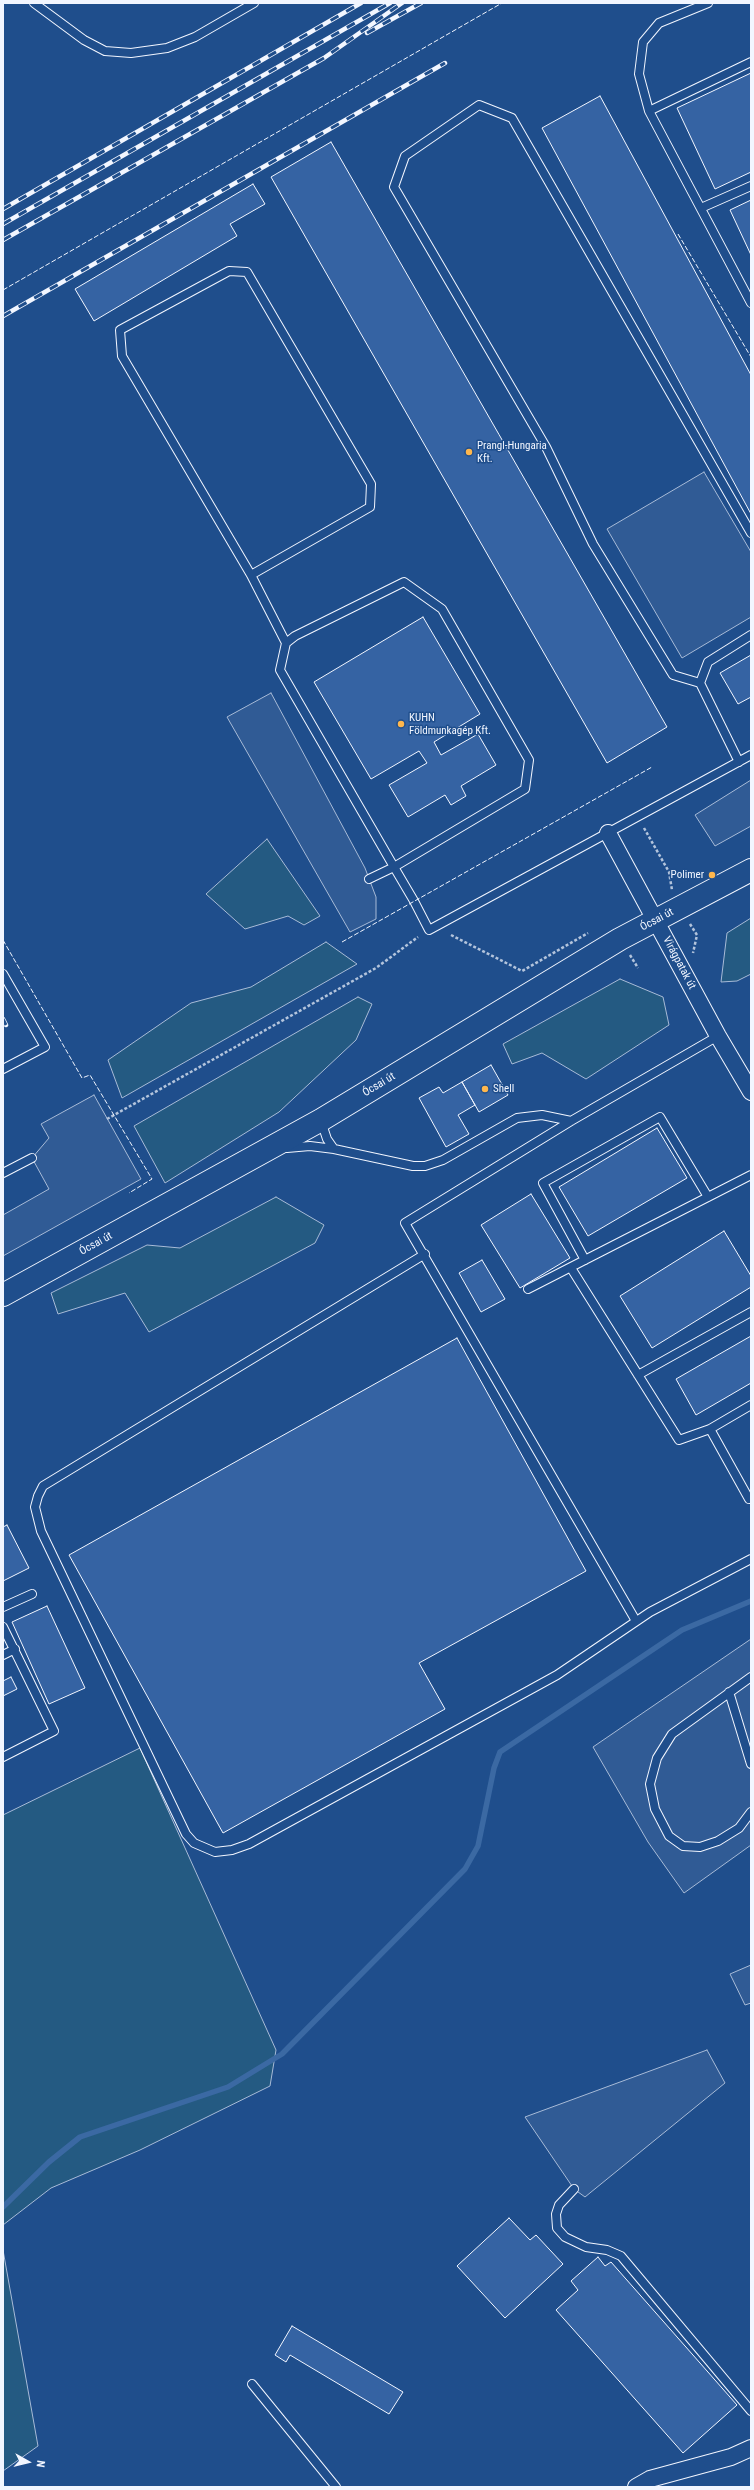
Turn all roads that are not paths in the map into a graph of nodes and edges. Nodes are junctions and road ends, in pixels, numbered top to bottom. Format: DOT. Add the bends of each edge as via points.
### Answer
graph roads {
  1 [pos="34,3"];
  2 [pos="254,3"];
  3 [pos="708,3"];
  4 [pos="751,62"];
  5 [pos="649,111"];
  6 [pos="751,186"];
  7 [pos="701,208"];
  8 [pos="751,303"];
  9 [pos="751,533"];
  10 [pos="251,575"];
  11 [pos="751,635"];
  12 [pos="286,643"];
  13 [pos="700,683"];
  14 [pos="751,755"];
  15 [pos="738,762"];
  16 [pos="608,833"];
  17 [pos="394,867"];
  18 [pos="751,870"];
  19 [pos="369,879"];
  20 [pos="656,921"];
  21 [pos="3,974"];
  22 [pos="718,1036"];
  23 [pos="3,1069"];
  24 [pos="750,1086"];
  25 [pos="321,1120"];
  26 [pos="571,1121"];
  27 [pos="334,1149"];
  28 [pos="32,1158"];
  29 [pos="3,1173"];
  30 [pos="751,1175"];
  31 [pos="211,1180"];
  32 [pos="708,1197"];
  33 [pos="425,1254"];
  34 [pos="585,1260"];
  35 [pos="570,1268"];
  36 [pos="528,1289"];
  37 [pos="3,1295"];
  38 [pos="751,1312"];
  39 [pos="638,1375"];
  40 [pos="751,1405"];
  41 [pos="710,1429"];
  42 [pos="751,1498"];
  43 [pos="751,1559"];
  44 [pos="32,1594"];
  45 [pos="3,1607"];
  46 [pos="636,1622"];
  47 [pos="3,1628"];
  48 [pos="15,1649"];
  49 [pos="3,1655"];
  50 [pos="751,1677"];
  51 [pos="729,1692"];
  52 [pos="3,1757"];
  53 [pos="751,1764"];
  54 [pos="751,1812"];
  55 [pos="574,2189"];
  56 [pos="252,2384"];
  57 [pos="751,2411"];
  58 [pos="751,2448"];
  59 [pos="336,2487"];
  60 [pos="636,2487"];
  1 -- 2 [label="lane" via="84,40 105,51 131,54 167,48 195,37"];
  3 -- 5 [label="lane" via="659,23 643,42 639,74"];
  4 -- 5 [label="lane"];
  5 -- 7 [label="lane"];
  6 -- 7 [label="lane"];
  7 -- 8 [label="lane"];
  9 -- 13 [label="lane" via="512,118 479,104 405,156 394,187 546,447 593,544 673,675"];
  10 -- 10 [label="lane" via="122,356 120,330 229,271 247,272 371,484 370,507"];
  10 -- 12 [label="lane"];
  11 -- 13 [label="lane" via="708,662"];
  12 -- 17 [label="lane" via="280,670"];
  12 -- 17 [label="lane" via="295,636 404,582 442,609 529,760 525,789"];
  13 -- 15 [label="lane"];
  14 -- 15 [label="lane"];
  15 -- 16 [label="lane"];
  16 -- 17 [label="lane" via="428,930"];
  16 -- 20 [label="street, Virágpatak út"];
  17 -- 19 [label="lane"];
  18 -- 20 [label="main road, Ócsai út"];
  20 -- 22 [label="street, Virágpatak út"];
  20 -- 25 [label="main road, Ócsai út" via="620,939"];
  21 -- 23 [label="lane" via="45,1047"];
  22 -- 24 [label="street, Virágpatak út"];
  22 -- 26 [label="lane"];
  25 -- 27 [label="lane" via="327,1139"];
  25 -- 31 [label="main road, Ócsai út"];
  26 -- 27 [label="lane" via="542,1115 517,1118 444,1160 425,1166 400,1164"];
  26 -- 33 [label="lane" via="405,1223"];
  27 -- 31 [label="lane" via="291,1146"];
  28 -- 29 [label="lane"];
  30 -- 32 [label="lane"];
  31 -- 37 [label="main road, Ócsai út"];
  32 -- 34 [label="lane"];
  32 -- 34 [label="lane" via="660,1117 543,1183"];
  33 -- 46 [label="lane"];
  33 -- 46 [label="lane" via="43,1486 38,1496 36,1513 41,1530 186,1834 194,1843 215,1852 249,1844 557,1674"];
  34 -- 35 [label="lane"];
  35 -- 36 [label="lane"];
  35 -- 39 [label="lane"];
  38 -- 39 [label="lane"];
  39 -- 41 [label="lane" via="679,1440"];
  40 -- 41 [label="lane"];
  41 -- 42 [label="lane"];
  43 -- 46 [label="lane"];
  44 -- 45 [label="lane"];
  47 -- 48 [label="lane"];
  48 -- 49 [label="lane"];
  48 -- 52 [label="lane" via="54,1731"];
  50 -- 51 [label="lane"];
  51 -- 53 [label="lane"];
  51 -- 54 [label="lane" via="672,1734 657,1758 650,1784 653,1802 670,1836 683,1846 700,1847 718,1842 739,1828"];
  55 -- 57 [label="lane" via="559,2205 556,2214 557,2228 564,2237 586,2248 607,2250 621,2256"];
  56 -- 59 [label="lane"];
  58 -- 60 [label="street" via="650,2479"];
}
